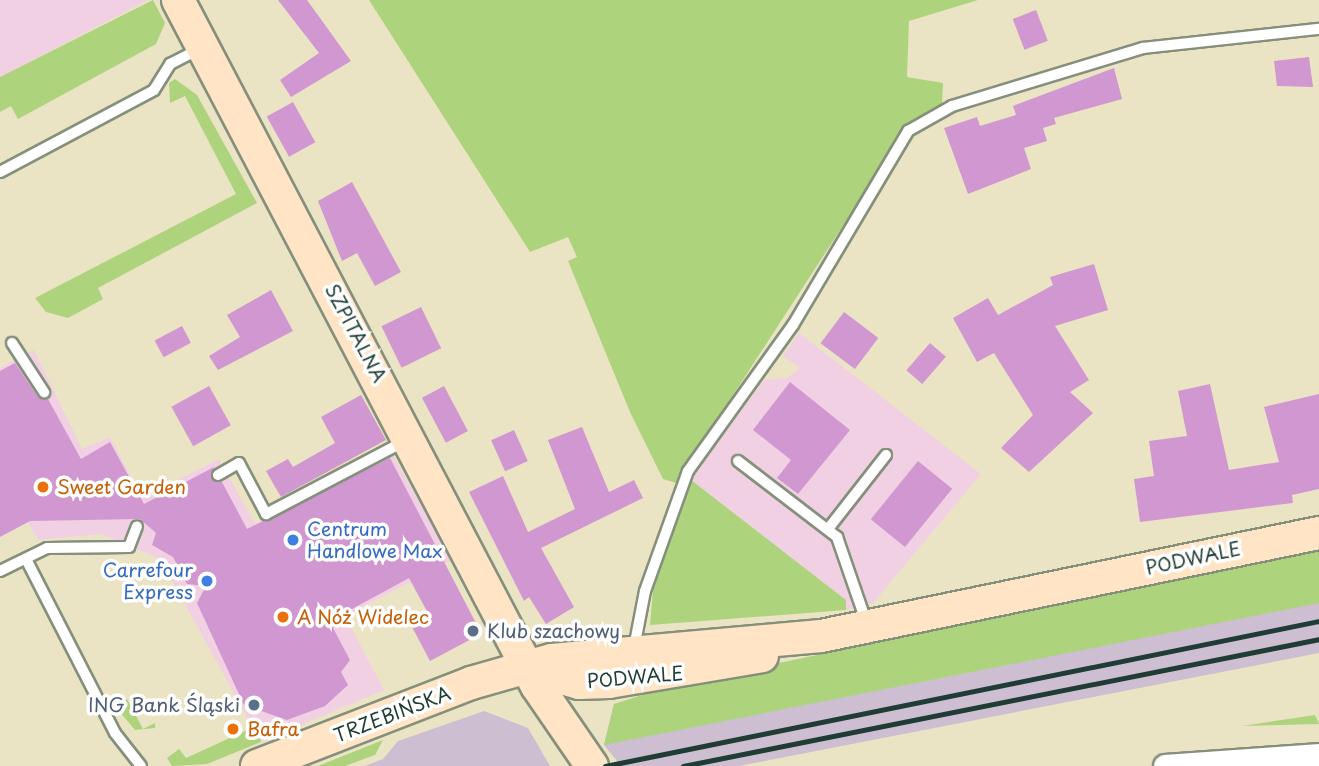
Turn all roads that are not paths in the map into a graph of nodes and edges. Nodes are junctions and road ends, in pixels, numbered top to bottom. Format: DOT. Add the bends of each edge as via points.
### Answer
graph roads {
  1 [pos="178,0"];
  2 [pos="1319,29"];
  3 [pos="203,46"];
  4 [pos="0,172"];
  5 [pos="12,343"];
  6 [pos="44,392"];
  7 [pos="412,437"];
  8 [pos="886,455"];
  9 [pos="738,461"];
  10 [pos="218,475"];
  11 [pos="137,526"];
  12 [pos="828,529"];
  13 [pos="1319,533"];
  14 [pos="26,559"];
  15 [pos="0,571"];
  16 [pos="868,626"];
  17 [pos="821,636"];
  18 [pos="634,652"];
  19 [pos="530,669"];
  20 [pos="1319,755"];
  21 [pos="141,766"];
  22 [pos="257,766"];
  23 [pos="592,766"];
  24 [pos="1165,766"];
  1 -- 3 [label="street, SZPITALNA"];
  2 -- 18 [label="lane" via="1143,48 952,106 908,131 793,326 688,471 645,591"];
  3 -- 4 [label="lane" via="170,64 154,90"];
  3 -- 7 [label="street, SZPITALNA"];
  5 -- 6 [label="lane"];
  7 -- 10 [label="lane" via="266,514 239,463"];
  7 -- 19 [label="street, SZPITALNA"];
  8 -- 12 [label="lane"];
  9 -- 12 [label="lane"];
  11 -- 14 [label="lane" via="128,547 59,547"];
  12 -- 16 [label="lane" via="846,555"];
  13 -- 16 [label="street, PODWALE"];
  14 -- 15 [label="lane"];
  14 -- 21 [label="lane" via="115,733"];
  16 -- 17 [label="street, PODWALE"];
  17 -- 18 [label="street, PODWALE"];
  17 -- 19 [label="street, PODWALE" via="669,676 579,683"];
  18 -- 19 [label="street, PODWALE"];
  19 -- 22 [label="street, TRZEBIŃSKA" via="471,683"];
  19 -- 23 [label="street, SZPITALNA"];
  20 -- 24 [label="street"];
}
